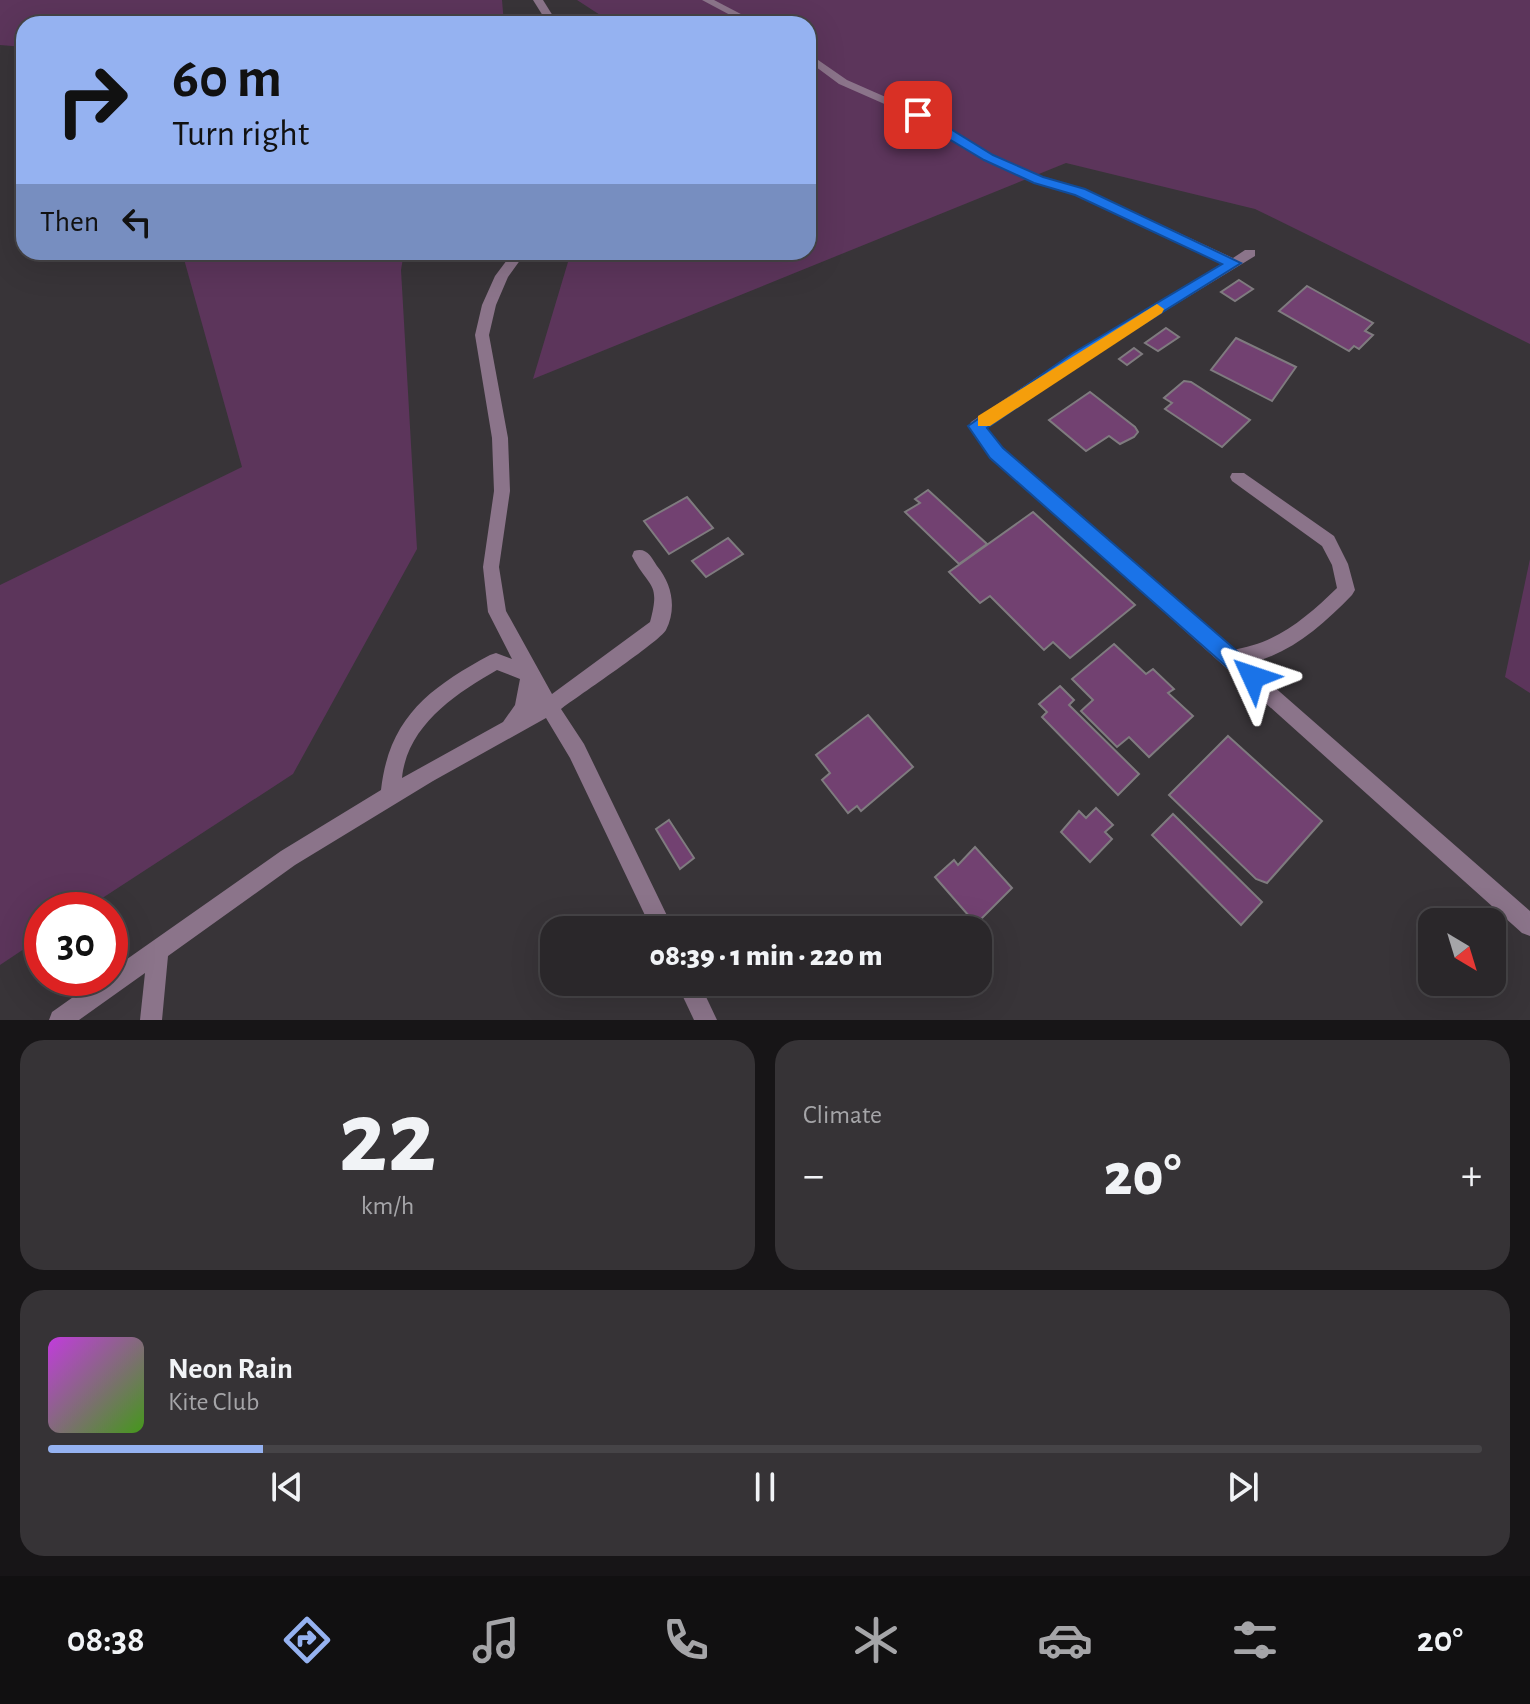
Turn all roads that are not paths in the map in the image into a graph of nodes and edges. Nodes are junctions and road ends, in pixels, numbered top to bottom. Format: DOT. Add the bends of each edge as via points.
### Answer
graph roads {
  1 [pos="707,0"];
  2 [pos="739,16"];
  3 [pos="816,62"];
  4 [pos="1250,253"];
  5 [pos="515,260"];
  6 [pos="1233,263"];
  7 [pos="1238,477"];
  8 [pos="640,556"];
  9 [pos="1231,658"];
  10 [pos="529,674"];
  11 [pos="550,706"];
  12 [pos="504,732"];
  13 [pos="390,796"];
  14 [pos="656,916"];
  15 [pos="1530,925"];
  16 [pos="158,949"];
  17 [pos="694,996"];
  18 [pos="60,1020"];
  19 [pos="151,1020"];
  20 [pos="706,1020"];
  1 -- 2 [label="street"];
  3 -- 6 [label="street" via="843,82 918,115 989,157 1080,192"];
  4 -- 6 [label="street"];
  5 -- 10 [label="street" via="489,305 482,335 500,438 502,491 491,567 497,612"];
  6 -- 9 [label="street" via="976,426 996,453"];
  7 -- 9 [label="street" via="1328,541 1346,590 1313,624 1259,657"];
  8 -- 11 [label="street" via="665,598 658,627"];
  9 -- 15 [label="street"];
  10 -- 11 [label="street"];
  10 -- 12 [label="street" via="528,696 519,717"];
  10 -- 13 [label="street" via="496,661 448,687 395,757"];
  11 -- 12 [label="street"];
  11 -- 14 [label="street"];
  12 -- 13 [label="street"];
  13 -- 16 [label="street" via="288,858"];
  16 -- 18 [label="street"];
  16 -- 19 [label="street"];
  17 -- 20 [label="street"];
}
